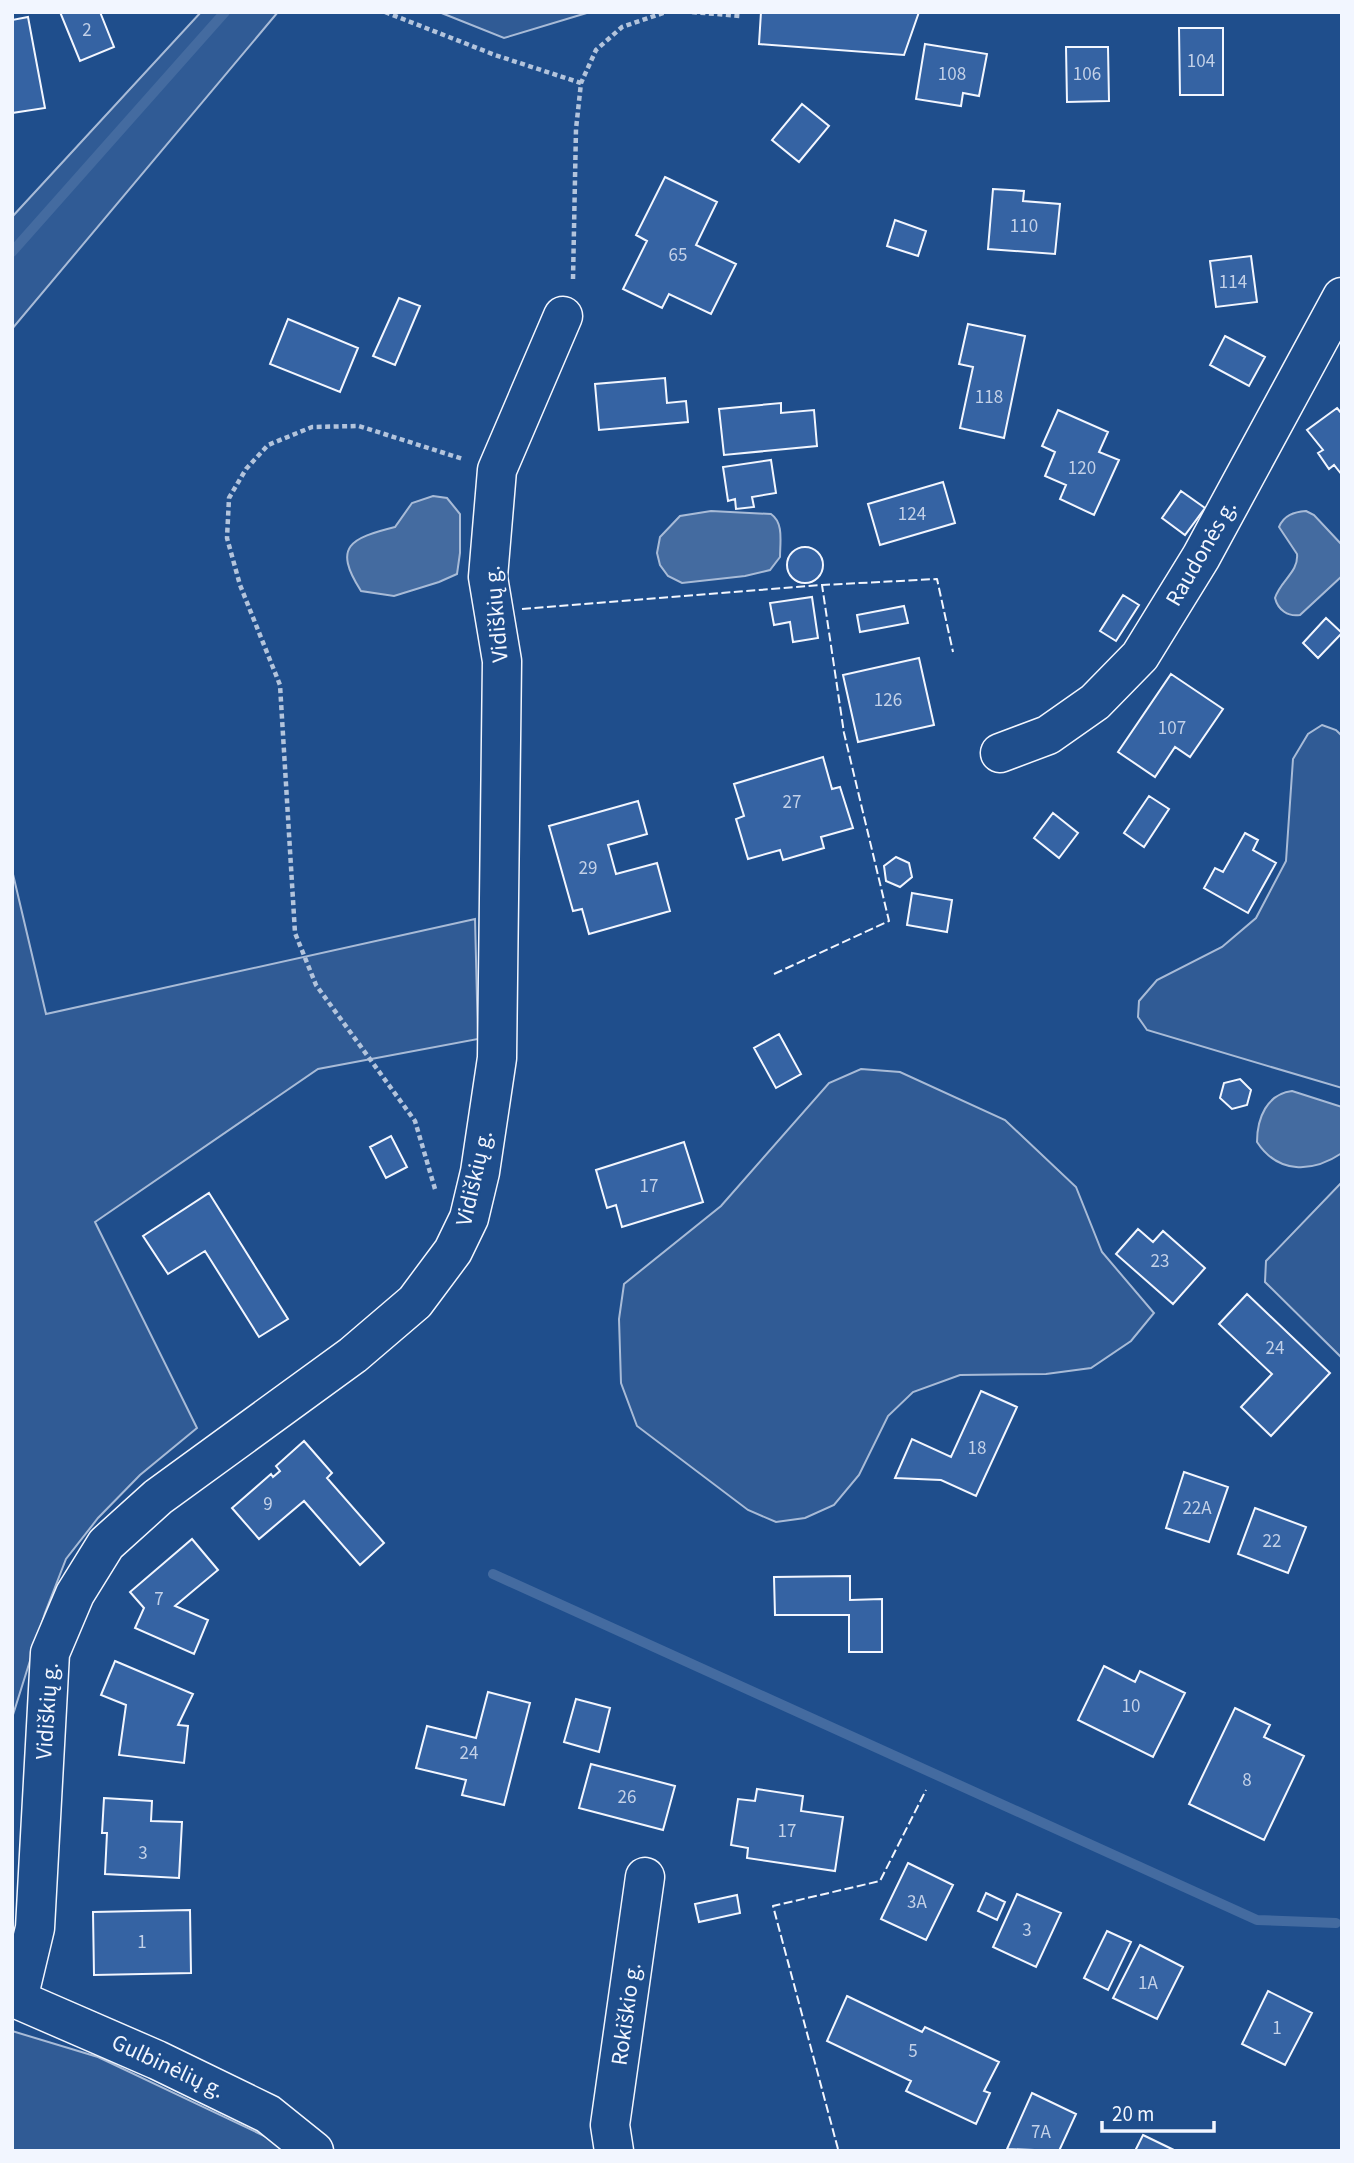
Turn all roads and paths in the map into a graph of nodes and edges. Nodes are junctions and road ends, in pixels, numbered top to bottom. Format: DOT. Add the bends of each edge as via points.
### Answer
graph roads {
  1 [pos="385,12"];
  2 [pos="666,12"];
  3 [pos="692,12"];
  4 [pos="740,16"];
  5 [pos="581,83"];
  6 [pos="1342,297"];
  7 [pos="563,316"];
  8 [pos="497,470"];
  9 [pos="1000,753"];
  10 [pos="453,1251"];
  11 [pos="645,1877"];
  12 [pos="15,1998"];
  13 [pos="314,2151"];
  14 [pos="614,2151"];
  1 -- 5 [label="path"];
  2 -- 5 [label="path" via="622,27 596,50"];
  3 -- 4 [label="path"];
  5 -- 7 [label="path" via="573,280"];
  6 -- 9 [label="street, Raudonės g." via="1200,557 1140,656 1095,702 1048,736"];
  7 -- 8 [label="street, Vidiškių g."];
  8 -- 10 [label="street, Vidiškių g." via="488,577 502,661 498,1058 480,1172 469,1218"];
  8 -- 10 [label="path" via="359,426 312,427 268,445 229,498 227,538 240,585 280,685 295,933 316,985 415,1121"];
  10 -- 12 [label="street, Vidiškių g." via="415,1302 353,1355 158,1497 106,1544 75,1594 50,1653 35,1928"];
  11 -- 14 [label="street, Rokiškio g." via="610,2125"];
  12 -- 13 [label="street, Gulbinėlių g." via="268,2114"];
}
